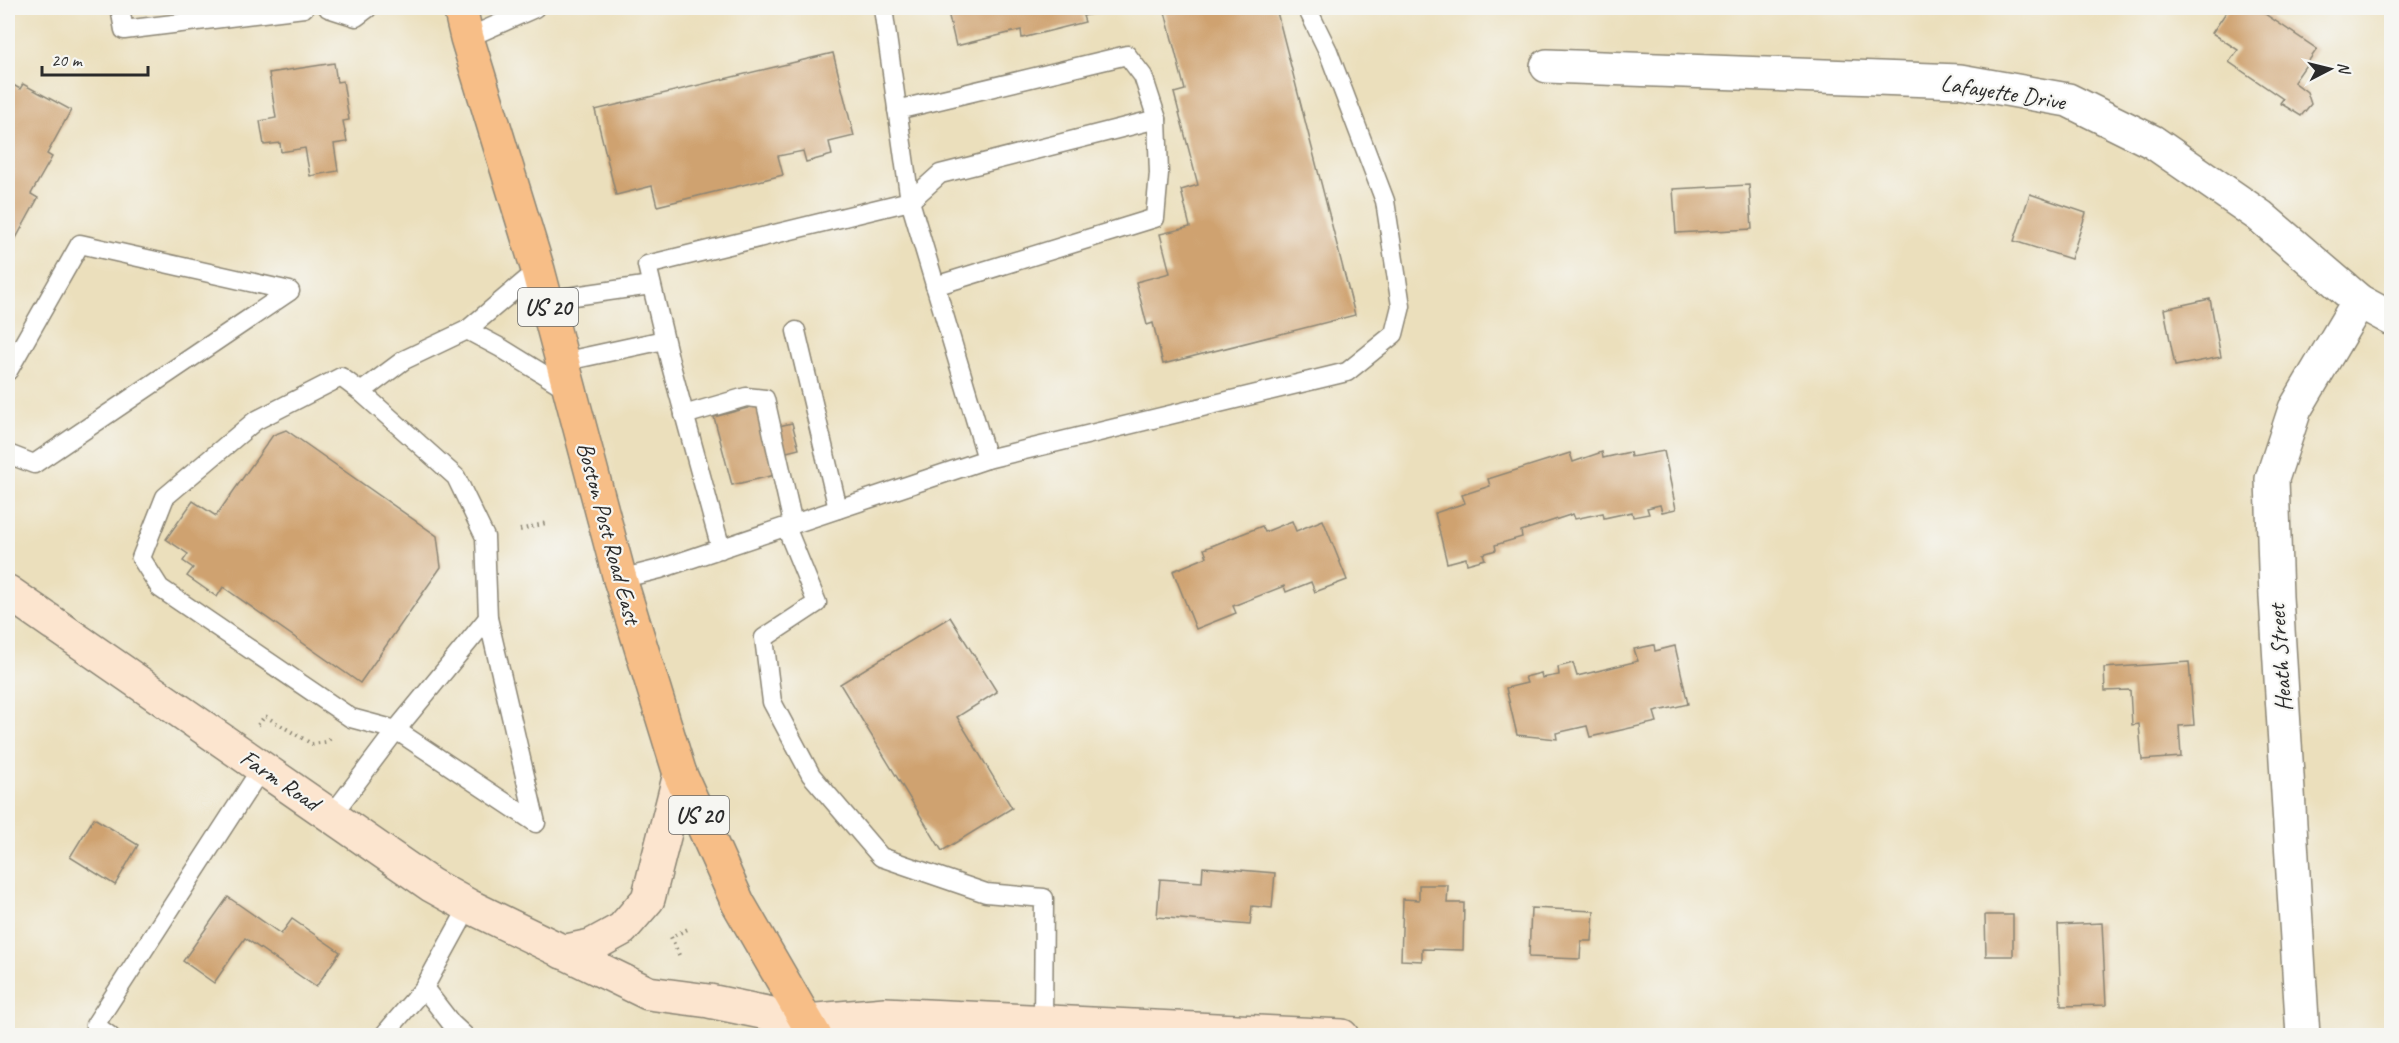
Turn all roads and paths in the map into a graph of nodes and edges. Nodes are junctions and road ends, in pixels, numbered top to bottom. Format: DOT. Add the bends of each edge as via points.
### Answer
graph roads {
  1 [pos="120,8"];
  2 [pos="304,8"];
  3 [pos="328,8"];
  4 [pos="368,8"];
  5 [pos="535,8"];
  6 [pos="883,8"];
  7 [pos="1307,8"];
  8 [pos="463,23"];
  9 [pos="1547,66"];
  10 [pos="897,110"];
  11 [pos="1157,119"];
  12 [pos="910,201"];
  13 [pos="542,285"];
  14 [pos="651,285"];
  15 [pos="935,286"];
  16 [pos="2359,301"];
  17 [pos="2391,319"];
  18 [pos="467,330"];
  19 [pos="796,331"];
  20 [pos="664,339"];
  21 [pos="8,371"];
  22 [pos="566,376"];
  23 [pos="361,392"];
  24 [pos="684,415"];
  25 [pos="8,454"];
  26 [pos="987,459"];
  27 [pos="838,509"];
  28 [pos="546,523"];
  29 [pos="789,526"];
  30 [pos="520,530"];
  31 [pos="721,549"];
  32 [pos="620,579"];
  33 [pos="8,592"];
  34 [pos="488,618"];
  35 [pos="258,725"];
  36 [pos="396,730"];
  37 [pos="331,738"];
  38 [pos="261,769"];
  39 [pos="680,774"];
  40 [pos="333,815"];
  41 [pos="468,906"];
  42 [pos="690,928"];
  43 [pos="562,952"];
  44 [pos="679,955"];
  45 [pos="424,988"];
  46 [pos="1043,1021"];
  47 [pos="811,1028"];
  48 [pos="1282,1034"];
  49 [pos="110,1035"];
  50 [pos="383,1035"];
  51 [pos="465,1035"];
  52 [pos="1342,1035"];
  53 [pos="2303,1035"];
  1 -- 2 [label="lane" via="124,30"];
  3 -- 4 [label="lane" via="356,17"];
  5 -- 8 [label="lane"];
  6 -- 10 [label="lane"];
  7 -- 26 [label="lane" via="1328,51 1385,201 1401,306 1394,334 1347,372"];
  8 -- 13 [label="main road, Boston Post Road East / US 20"];
  9 -- 16 [label="street, Lafayette Drive" via="1960,81 2068,100 2163,148 2260,216"];
  10 -- 11 [label="lane" via="1127,55 1143,76"];
  10 -- 12 [label="lane"];
  11 -- 12 [label="lane" via="940,174"];
  11 -- 15 [label="lane" via="1159,173 1155,218"];
  12 -- 14 [label="lane" via="647,266"];
  12 -- 15 [label="lane"];
  13 -- 14 [label="lane"];
  13 -- 18 [label="lane"];
  13 -- 22 [label="main road, Boston Post Road East / US 20"];
  14 -- 20 [label="lane"];
  15 -- 26 [label="lane"];
  16 -- 17 [label="street, Lafayette Drive"];
  16 -- 53 [label="street, Heath Street" via="2295,409 2272,479"];
  18 -- 22 [label="lane"];
  18 -- 23 [label="lane" via="404,360"];
  19 -- 27 [label="lane"];
  20 -- 22 [label="lane"];
  20 -- 24 [label="lane"];
  21 -- 25 [label="lane" via="80,244 290,291 34,464"];
  22 -- 32 [label="main road, Boston Post Road East / US 20"];
  23 -- 34 [label="lane" via="456,477 485,537"];
  23 -- 36 [label="lane" via="341,376 255,421 165,497 141,558 160,588 351,718"];
  24 -- 29 [label="lane" via="746,397 765,399"];
  24 -- 31 [label="lane"];
  26 -- 27 [label="lane"];
  27 -- 29 [label="lane"];
  28 -- 30 [label="path"];
  29 -- 31 [label="lane"];
  29 -- 46 [label="lane" via="817,603 764,638 772,702 812,775 881,857 986,892 1044,898"];
  31 -- 32 [label="lane"];
  32 -- 39 [label="main road, Boston Post Road East / US 20"];
  33 -- 38 [label="street, Farm Road"];
  34 -- 36 [label="lane"];
  34 -- 36 [label="lane" via="536,823"];
  35 -- 37 [label="path" via="265,716 312,744"];
  36 -- 40 [label="lane"];
  38 -- 40 [label="street, Farm Road"];
  38 -- 49 [label="lane" via="95,1025"];
  39 -- 43 [label="street" via="648,899 622,929 591,946"];
  39 -- 47 [label="main road, Boston Post Road East / US 20" via="738,903"];
  40 -- 41 [label="street, Farm Road" via="431,885"];
  41 -- 43 [label="street, Farm Road"];
  41 -- 45 [label="lane"];
  42 -- 44 [label="path" via="671,938"];
  43 -- 47 [label="street, Farm Road" via="648,993 709,1001"];
  45 -- 50 [label="lane"];
  45 -- 51 [label="lane"];
  46 -- 47 [label="street, Farm Road" via="885,1014"];
  46 -- 48 [label="street, Farm Road"];
  48 -- 52 [label="street, Farm Road"];
}
